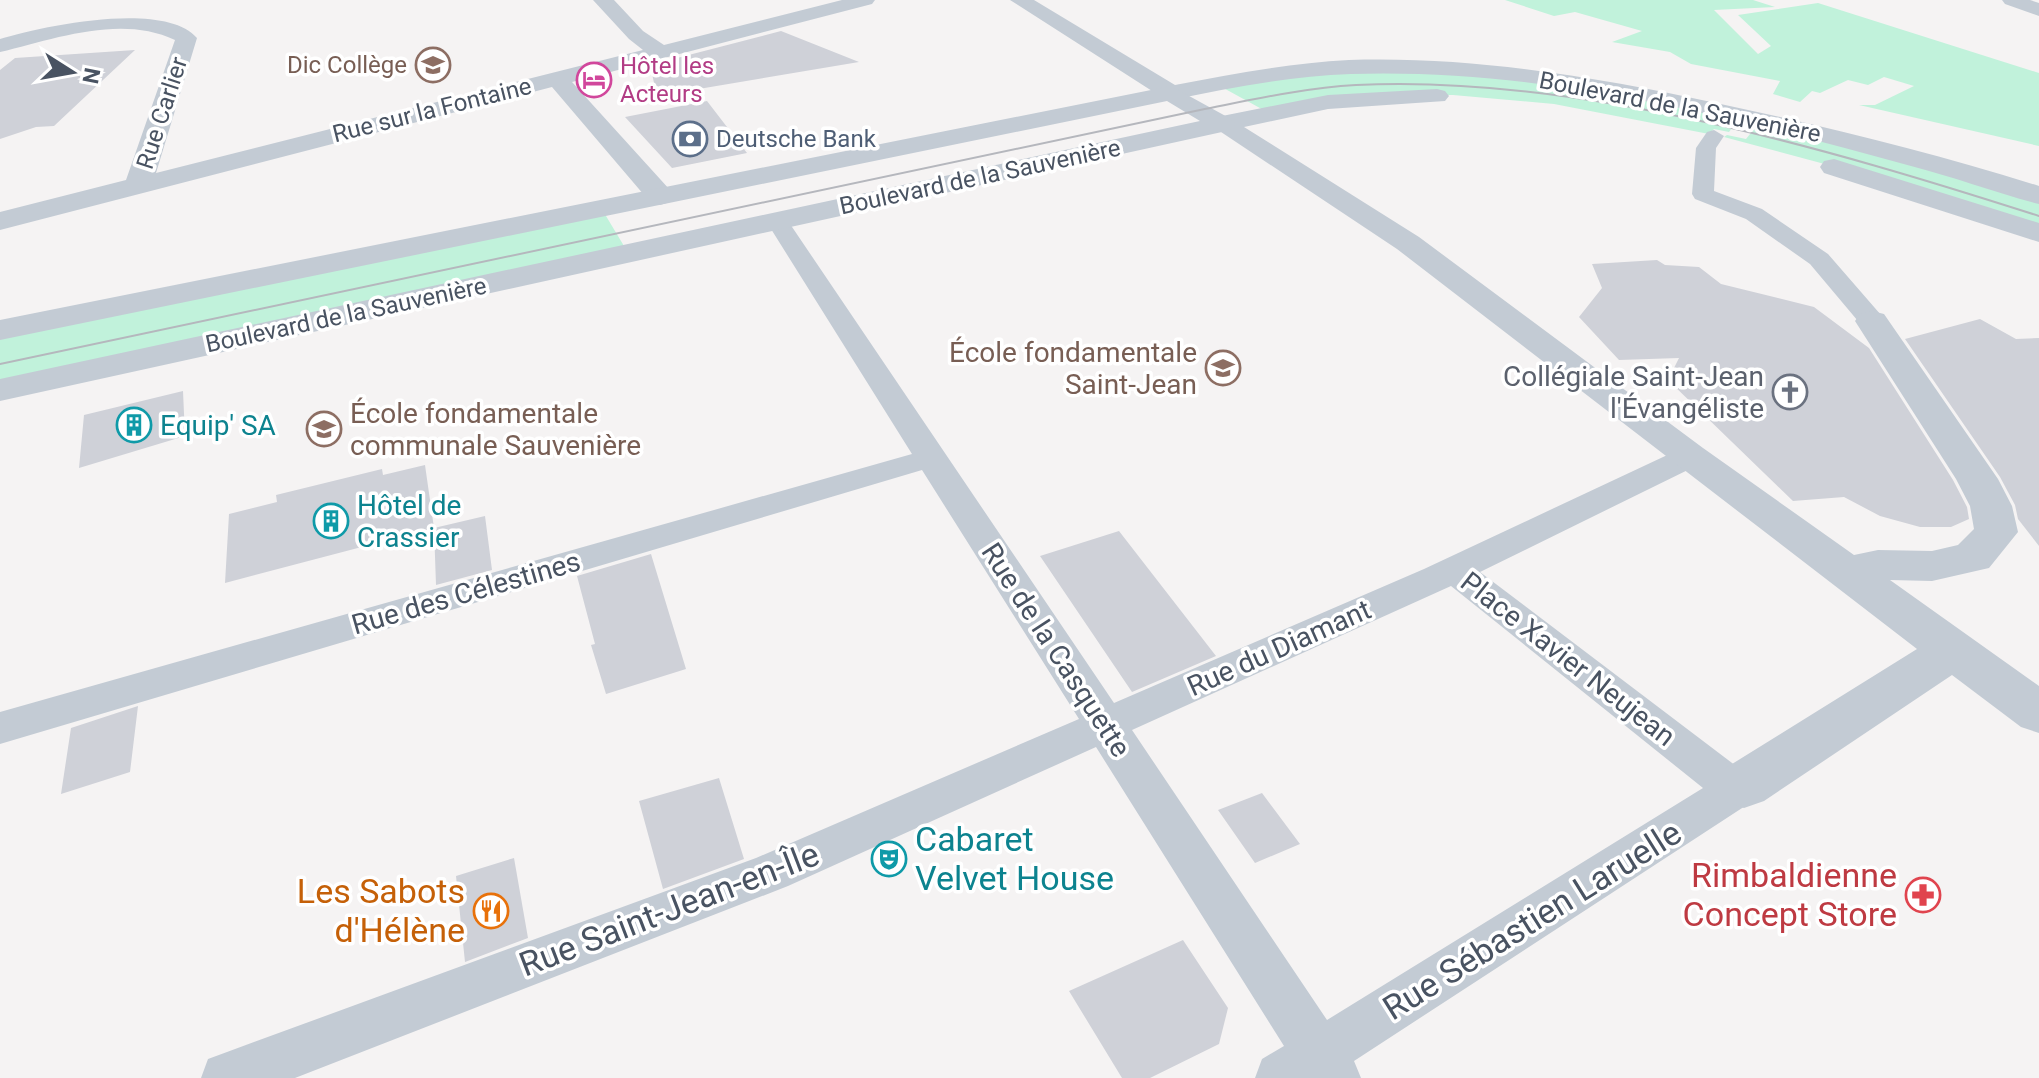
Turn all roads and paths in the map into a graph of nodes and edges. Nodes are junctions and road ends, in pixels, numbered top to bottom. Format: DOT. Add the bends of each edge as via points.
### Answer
graph roads {
  1 [pos="143,0"];
  2 [pos="603,0"];
  3 [pos="865,0"];
  4 [pos="1020,0"];
  5 [pos="2012,0"];
  6 [pos="2039,10"];
  7 [pos="114,25"];
  8 [pos="0,46"];
  9 [pos="658,51"];
  10 [pos="557,79"];
  11 [pos="1171,93"];
  12 [pos="1467,97"];
  13 [pos="1222,124"];
  14 [pos="1686,130"];
  15 [pos="1714,136"];
  16 [pos="1745,143"];
  17 [pos="1806,159"];
  18 [pos="139,183"];
  19 [pos="2039,195"];
  20 [pos="660,196"];
  21 [pos="0,221"];
  22 [pos="777,221"];
  23 [pos="2039,233"];
  24 [pos="692,240"];
  25 [pos="1872,321"];
  26 [pos="0,330"];
  27 [pos="0,390"];
  28 [pos="1689,457"];
  29 [pos="931,458"];
  30 [pos="1454,570"];
  31 [pos="1847,572"];
  32 [pos="1953,650"];
  33 [pos="2039,713"];
  34 [pos="1105,726"];
  35 [pos="0,728"];
  36 [pos="1740,788"];
  37 [pos="1312,1070"];
  38 [pos="227,1078"];
  1 -- 7 [label="street"];
  2 -- 9 [label="street"];
  3 -- 9 [label="street, Rue sur la Fontaine"];
  4 -- 11 [label="street"];
  5 -- 6 [label="street"];
  7 -- 8 [label="street"];
  7 -- 18 [label="street, Rue Carlier" via="162,27 186,38"];
  9 -- 10 [label="street, Rue sur la Fontaine"];
  10 -- 18 [label="street, Rue sur la Fontaine"];
  10 -- 20 [label="street"];
  11 -- 13 [label="street"];
  11 -- 19 [label="street, Boulevard de la Sauvenière" via="1350,67 1438,68 1545,79 1647,95 1804,130"];
  11 -- 20 [label="street, Boulevard de la Sauvenière"];
  12 -- 13 [label="street, Boulevard de la Sauvenière" via="1328,102"];
  13 -- 22 [label="street, Boulevard de la Sauvenière"];
  13 -- 28 [label="street" via="1408,243"];
  14 -- 15 [label="street, Boulevard de la Sauvenière"];
  15 -- 16 [label="street, Boulevard de la Sauvenière"];
  15 -- 25 [label="street" via="1706,148 1703,194 1754,214 1819,259"];
  17 -- 23 [label="street, Boulevard de la Sauvenière"];
  18 -- 21 [label="street, Rue sur la Fontaine"];
  20 -- 24 [label="street"];
  20 -- 26 [label="street, Boulevard de la Sauvenière"];
  22 -- 24 [label="street, Boulevard de la Sauvenière"];
  22 -- 29 [label="street, Rue de la Casquette"];
  24 -- 27 [label="street, Boulevard de la Sauvenière"];
  25 -- 31 [label="street" via="1977,479 1991,506 1996,532 1973,557 1932,566 1878,565"];
  28 -- 30 [label="street, Place Xavier Neujean"];
  28 -- 31 [label="street"];
  29 -- 34 [label="street, Rue de la Casquette"];
  29 -- 35 [label="street, Rue des Célestines"];
  30 -- 34 [label="street, Rue du Diamant"];
  30 -- 36 [label="street, Place Xavier Neujean"];
  31 -- 32 [label="street"];
  32 -- 33 [label="street"];
  32 -- 36 [label="street"];
  34 -- 37 [label="street, Rue de la Casquette"];
  34 -- 38 [label="street, Rue Saint-Jean-en-Île" via="772,872"];
  36 -- 37 [label="street, Rue Sébastien Laruelle"];
}
